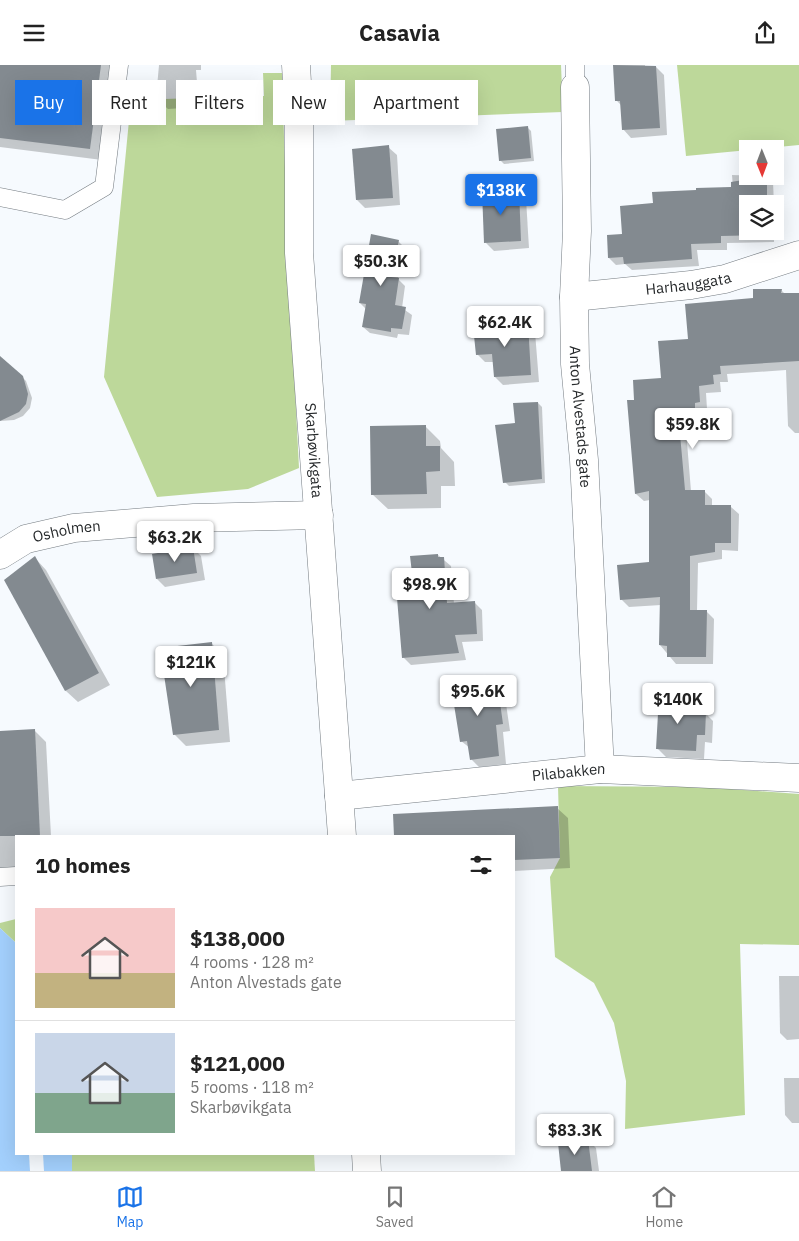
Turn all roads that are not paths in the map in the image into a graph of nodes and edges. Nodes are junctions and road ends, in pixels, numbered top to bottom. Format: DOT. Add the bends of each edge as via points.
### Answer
graph roads {
  1 [pos="118,65"];
  2 [pos="296,65"];
  3 [pos="575,76"];
  4 [pos="0,197"];
  5 [pos="799,255"];
  6 [pos="574,297"];
  7 [pos="319,515"];
  8 [pos="0,555"];
  9 [pos="600,769"];
  10 [pos="799,778"];
  11 [pos="339,796"];
  12 [pos="342,835"];
  13 [pos="15,876"];
  14 [pos="0,877"];
  15 [pos="366,1155"];
  16 [pos="367,1171"];
  1 -- 4 [label="lane" via="104,187 64,210"];
  2 -- 7 [label="street, Skarbøvikgata" via="299,253"];
  3 -- 6 [label="street, Anton Alvestads gate" via="577,231"];
  5 -- 6 [label="street, Harhauggata" via="725,279"];
  6 -- 9 [label="street, Anton Alvestads gate" via="575,364 584,460"];
  7 -- 8 [label="street, Osholmen" via="194,518 74,528 26,539"];
  7 -- 11 [label="street, Skarbøvikgata"];
  9 -- 10 [label="street, Pilabakken"];
  9 -- 11 [label="street, Pilabakken"];
  11 -- 12 [label="street, Skarbøvikgata"];
  13 -- 14 [label="lane"];
  15 -- 16 [label="street"];
}
